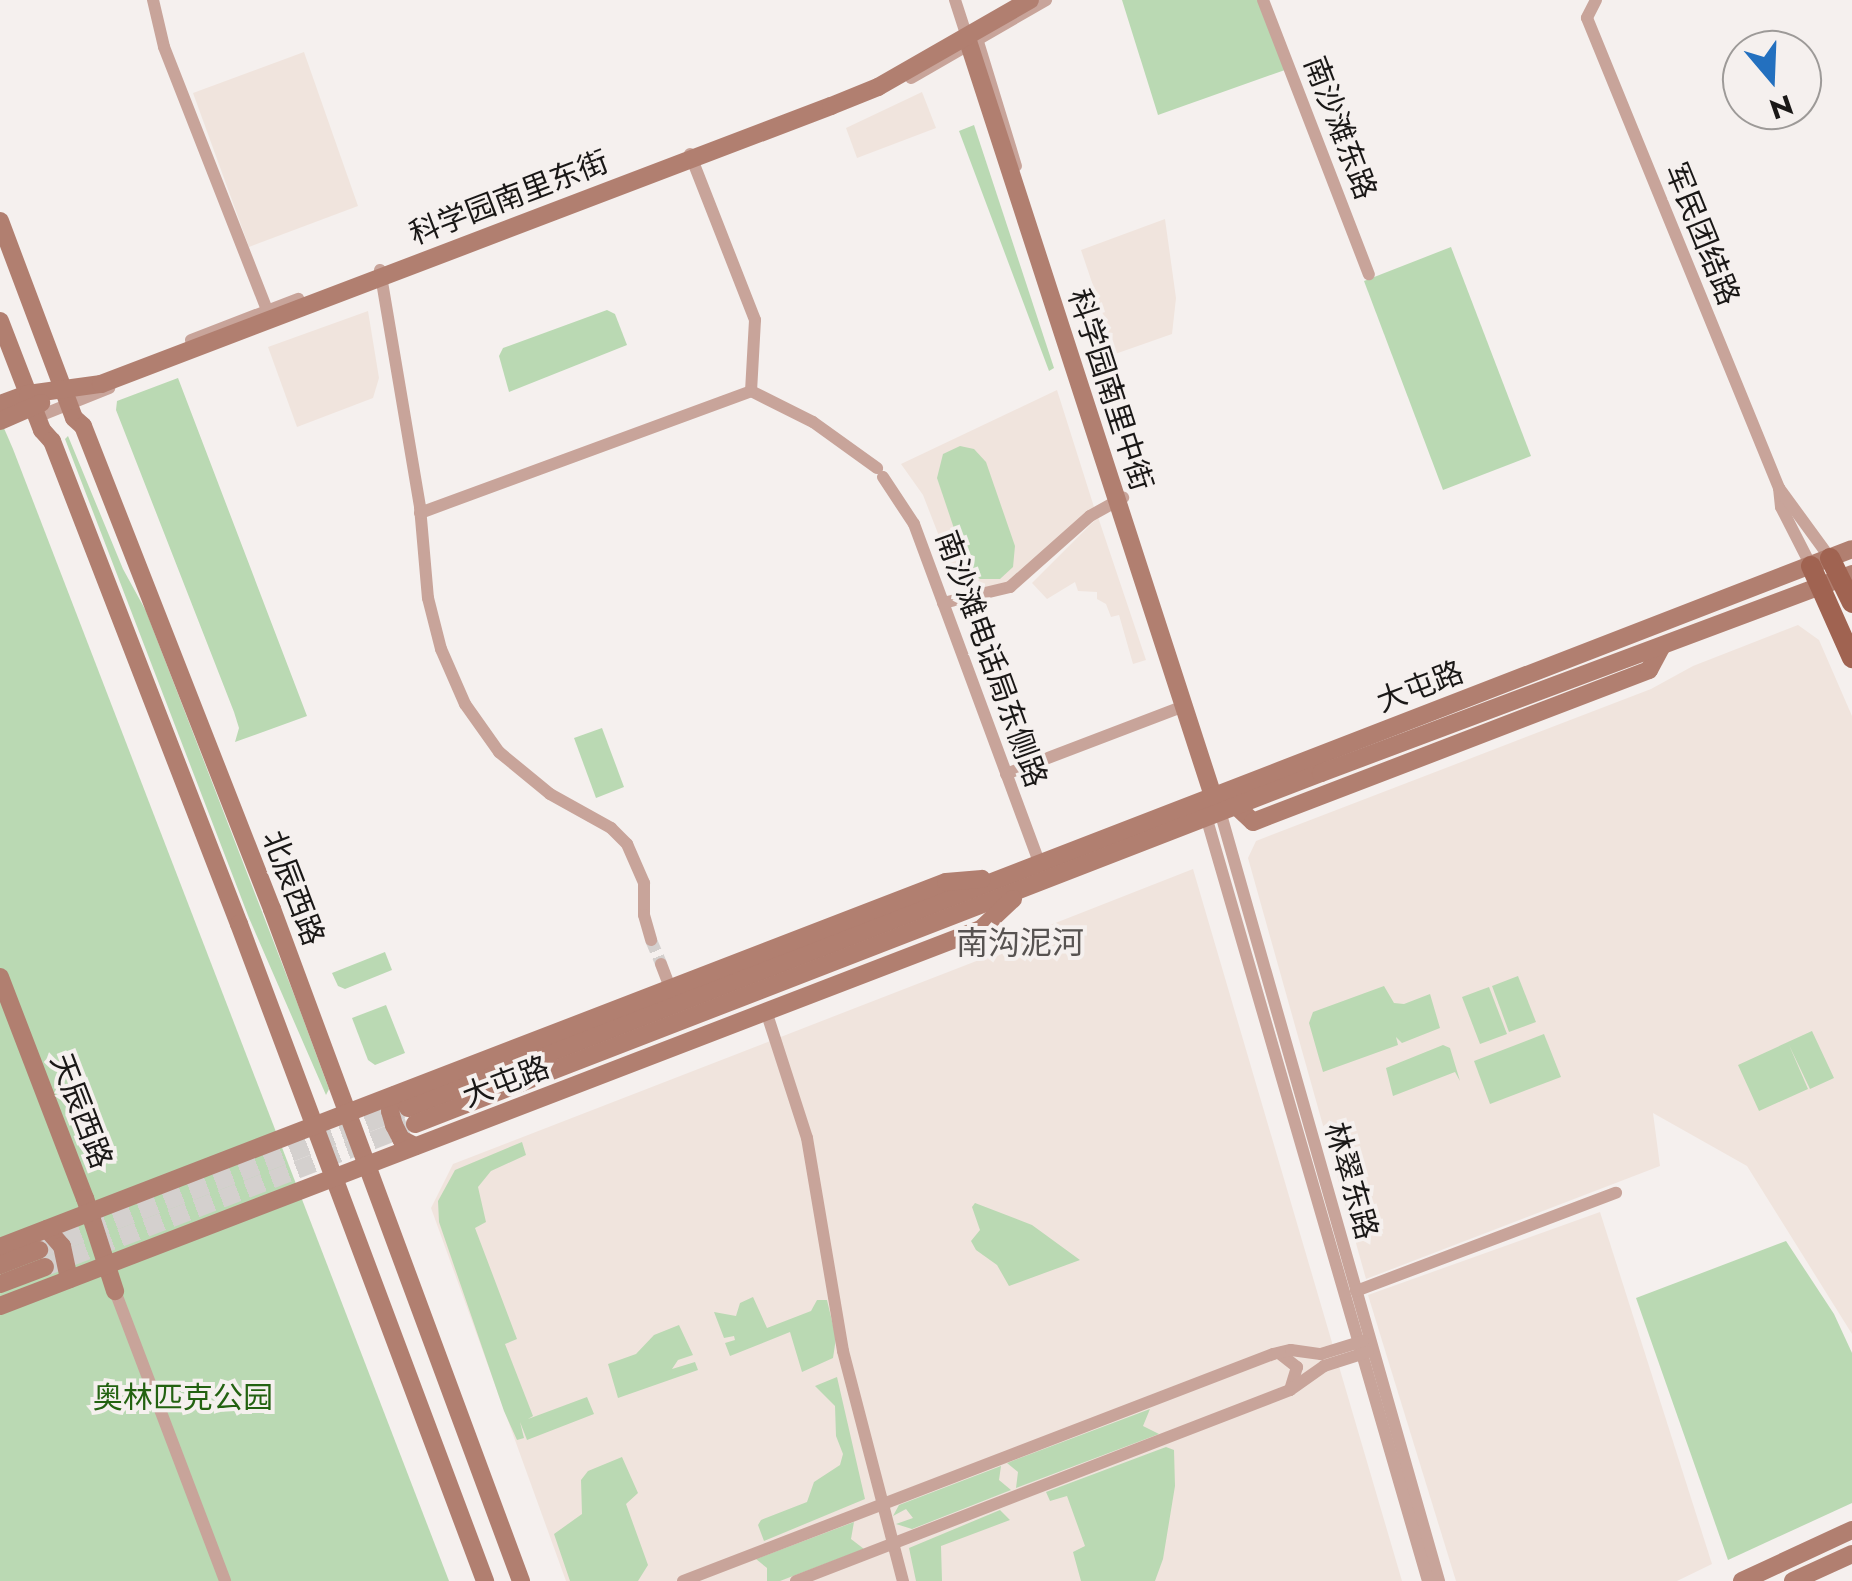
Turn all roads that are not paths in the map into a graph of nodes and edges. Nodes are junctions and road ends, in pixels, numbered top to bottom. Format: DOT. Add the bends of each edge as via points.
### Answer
graph roads {
  1 [pos="153,0"];
  2 [pos="955,0"];
  3 [pos="1014,0"];
  4 [pos="1030,0"];
  5 [pos="1046,0"];
  6 [pos="1263,0"];
  7 [pos="1596,0"];
  8 [pos="969,36"];
  9 [pos="692,158"];
  10 [pos="0,221"];
  11 [pos="1369,274"];
  12 [pos="381,276"];
  13 [pos="270,318"];
  14 [pos="0,321"];
  15 [pos="752,391"];
  16 [pos="66,398"];
  17 [pos="0,404"];
  18 [pos="32,405"];
  19 [pos="0,421"];
  20 [pos="1779,488"];
  21 [pos="1117,500"];
  22 [pos="420,513"];
  23 [pos="1852,550"];
  24 [pos="1820,562"];
  25 [pos="1838,580"];
  26 [pos="943,603"];
  27 [pos="1852,603"];
  28 [pos="1844,619"];
  29 [pos="1852,658"];
  30 [pos="1181,708"];
  31 [pos="1006,774"];
  32 [pos="1215,805"];
  33 [pos="1040,864"];
  34 [pos="1007,876"];
  35 [pos="1021,892"];
  36 [pos="651,940"];
  37 [pos="661,964"];
  38 [pos="0,978"];
  39 [pos="670,990"];
  40 [pos="0,1011"];
  41 [pos="766,1011"];
  42 [pos="406,1109"];
  43 [pos="349,1113"];
  44 [pos="313,1127"];
  45 [pos="415,1146"];
  46 [pos="368,1164"];
  47 [pos="332,1178"];
  48 [pos="1616,1193"];
  49 [pos="84,1214"];
  50 [pos="47,1229"];
  51 [pos="0,1247"];
  52 [pos="0,1265"];
  53 [pos="106,1265"];
  54 [pos="69,1279"];
  55 [pos="0,1284"];
  56 [pos="1356,1290"];
  57 [pos="115,1291"];
  58 [pos="0,1306"];
  59 [pos="1366,1346"];
  60 [pos="1278,1353"];
  61 [pos="1290,1390"];
  62 [pos="880,1505"];
  63 [pos="1852,1530"];
  64 [pos="891,1544"];
  65 [pos="1852,1554"];
  66 [pos="225,1581"];
  67 [pos="485,1581"];
  68 [pos="521,1581"];
  69 [pos="683,1581"];
  70 [pos="796,1581"];
  71 [pos="903,1581"];
  72 [pos="1428,1581"];
  73 [pos="1439,1581"];
  74 [pos="1742,1581"];
  75 [pos="1793,1581"];
  1 -- 13 [label="street" via="164,47"];
  2 -- 8 [label="street, 科学园南里中街"];
  3 -- 8 [label="street"];
  4 -- 8 [label="main road, 科学园南里东街"];
  5 -- 8 [label="street"];
  6 -- 11 [label="street, 南沙滩东路"];
  7 -- 20 [label="street, 军民团结路" via="1587,18"];
  8 -- 9 [label="main road, 科学园南里东街" via="878,87"];
  8 -- 21 [label="main road, 科学园南里中街"];
  9 -- 12 [label="main road, 科学园南里东街"];
  9 -- 15 [label="street" via="755,320"];
  10 -- 16 [label="main road, 北辰西路"];
  12 -- 13 [label="main road, 科学园南里东街"];
  12 -- 22 [label="street"];
  13 -- 16 [label="main road, 科学园南里东街"];
  14 -- 18 [label="main road"];
  15 -- 22 [label="street"];
  15 -- 26 [label="street, 南沙滩电话局东侧路" via="813,422 880,472 914,524"];
  16 -- 18 [label="main road"];
  16 -- 43 [label="main road, 北辰西路" via="156,607"];
  17 -- 18 [label="main road"];
  18 -- 19 [label="main road"];
  18 -- 44 [label="main road" via="66,477"];
  20 -- 24 [label="street, 军民团结路"];
  20 -- 24 [label="street, 军民团结路" via="1781,508"];
  21 -- 26 [label="street" via="1010,587"];
  21 -- 30 [label="main road, 科学园南里中街"];
  21 -- 32 [label="street"];
  22 -- 36 [label="street" via="428,598 465,704 524,775 627,844 644,883"];
  23 -- 24 [label="main road, 大屯路"];
  24 -- 25 [label="main road"];
  24 -- 32 [label="main road, 大屯路"];
  25 -- 27 [label="main road"];
  25 -- 28 [label="main road"];
  25 -- 32 [label="main road, 大屯路"];
  26 -- 31 [label="street, 南沙滩电话局东侧路"];
  28 -- 29 [label="main road"];
  30 -- 31 [label="street"];
  30 -- 32 [label="main road, 科学园南里中街"];
  31 -- 33 [label="street, 南沙滩电话局东侧路"];
  32 -- 33 [label="main road, 大屯路"];
  32 -- 35 [label="main road, 大屯路"];
  32 -- 56 [label="street, 林翠东路"];
  32 -- 59 [label="street, 林翠东路"];
  33 -- 34 [label="main road, 大屯路"];
  34 -- 39 [label="main road, 大屯路" via="946,882"];
  34 -- 42 [label="main road, 大屯路"];
  35 -- 41 [label="main road, 大屯路" via="981,929"];
  35 -- 42 [label="main road, 大屯路"];
  37 -- 39 [label="street"];
  38 -- 49 [label="main road, 天辰西路"];
  39 -- 42 [label="main road, 大屯路"];
  40 -- 49 [label="main road, 天辰西路"];
  41 -- 45 [label="main road, 大屯路"];
  41 -- 62 [label="street" via="806,1138 836,1318"];
  42 -- 43 [label="main road, 大屯路"];
  42 -- 45 [label="main road" via="390,1111 401,1140"];
  43 -- 44 [label="main road, 大屯路"];
  43 -- 46 [label="main road, 北辰西路"];
  44 -- 47 [label="main road"];
  44 -- 49 [label="main road, 大屯路"];
  45 -- 46 [label="main road, 大屯路"];
  46 -- 47 [label="main road, 大屯路"];
  46 -- 68 [label="main road, 北辰西路"];
  47 -- 53 [label="main road, 大屯路"];
  47 -- 67 [label="main road"];
  48 -- 56 [label="street"];
  49 -- 50 [label="main road, 大屯路"];
  49 -- 53 [label="main road, 天辰西路"];
  50 -- 51 [label="main road, 大屯路"];
  50 -- 54 [label="main road" via="62,1246"];
  52 -- 55 [label="main road" via="42,1258"];
  53 -- 54 [label="main road, 大屯路"];
  53 -- 57 [label="main road, 天辰西路"];
  54 -- 58 [label="main road, 大屯路"];
  56 -- 59 [label="street, 林翠东路"];
  57 -- 66 [label="street, 天辰西路"];
  59 -- 60 [label="street"];
  59 -- 61 [label="street"];
  59 -- 72 [label="street, 林翠东路"];
  59 -- 73 [label="street, 林翠东路"];
  60 -- 61 [label="street" via="1297,1367"];
  60 -- 62 [label="street"];
  61 -- 64 [label="street"];
  62 -- 64 [label="street"];
  62 -- 69 [label="street"];
  63 -- 74 [label="main road"];
  64 -- 70 [label="street"];
  64 -- 71 [label="street"];
  65 -- 75 [label="main road"];
}
